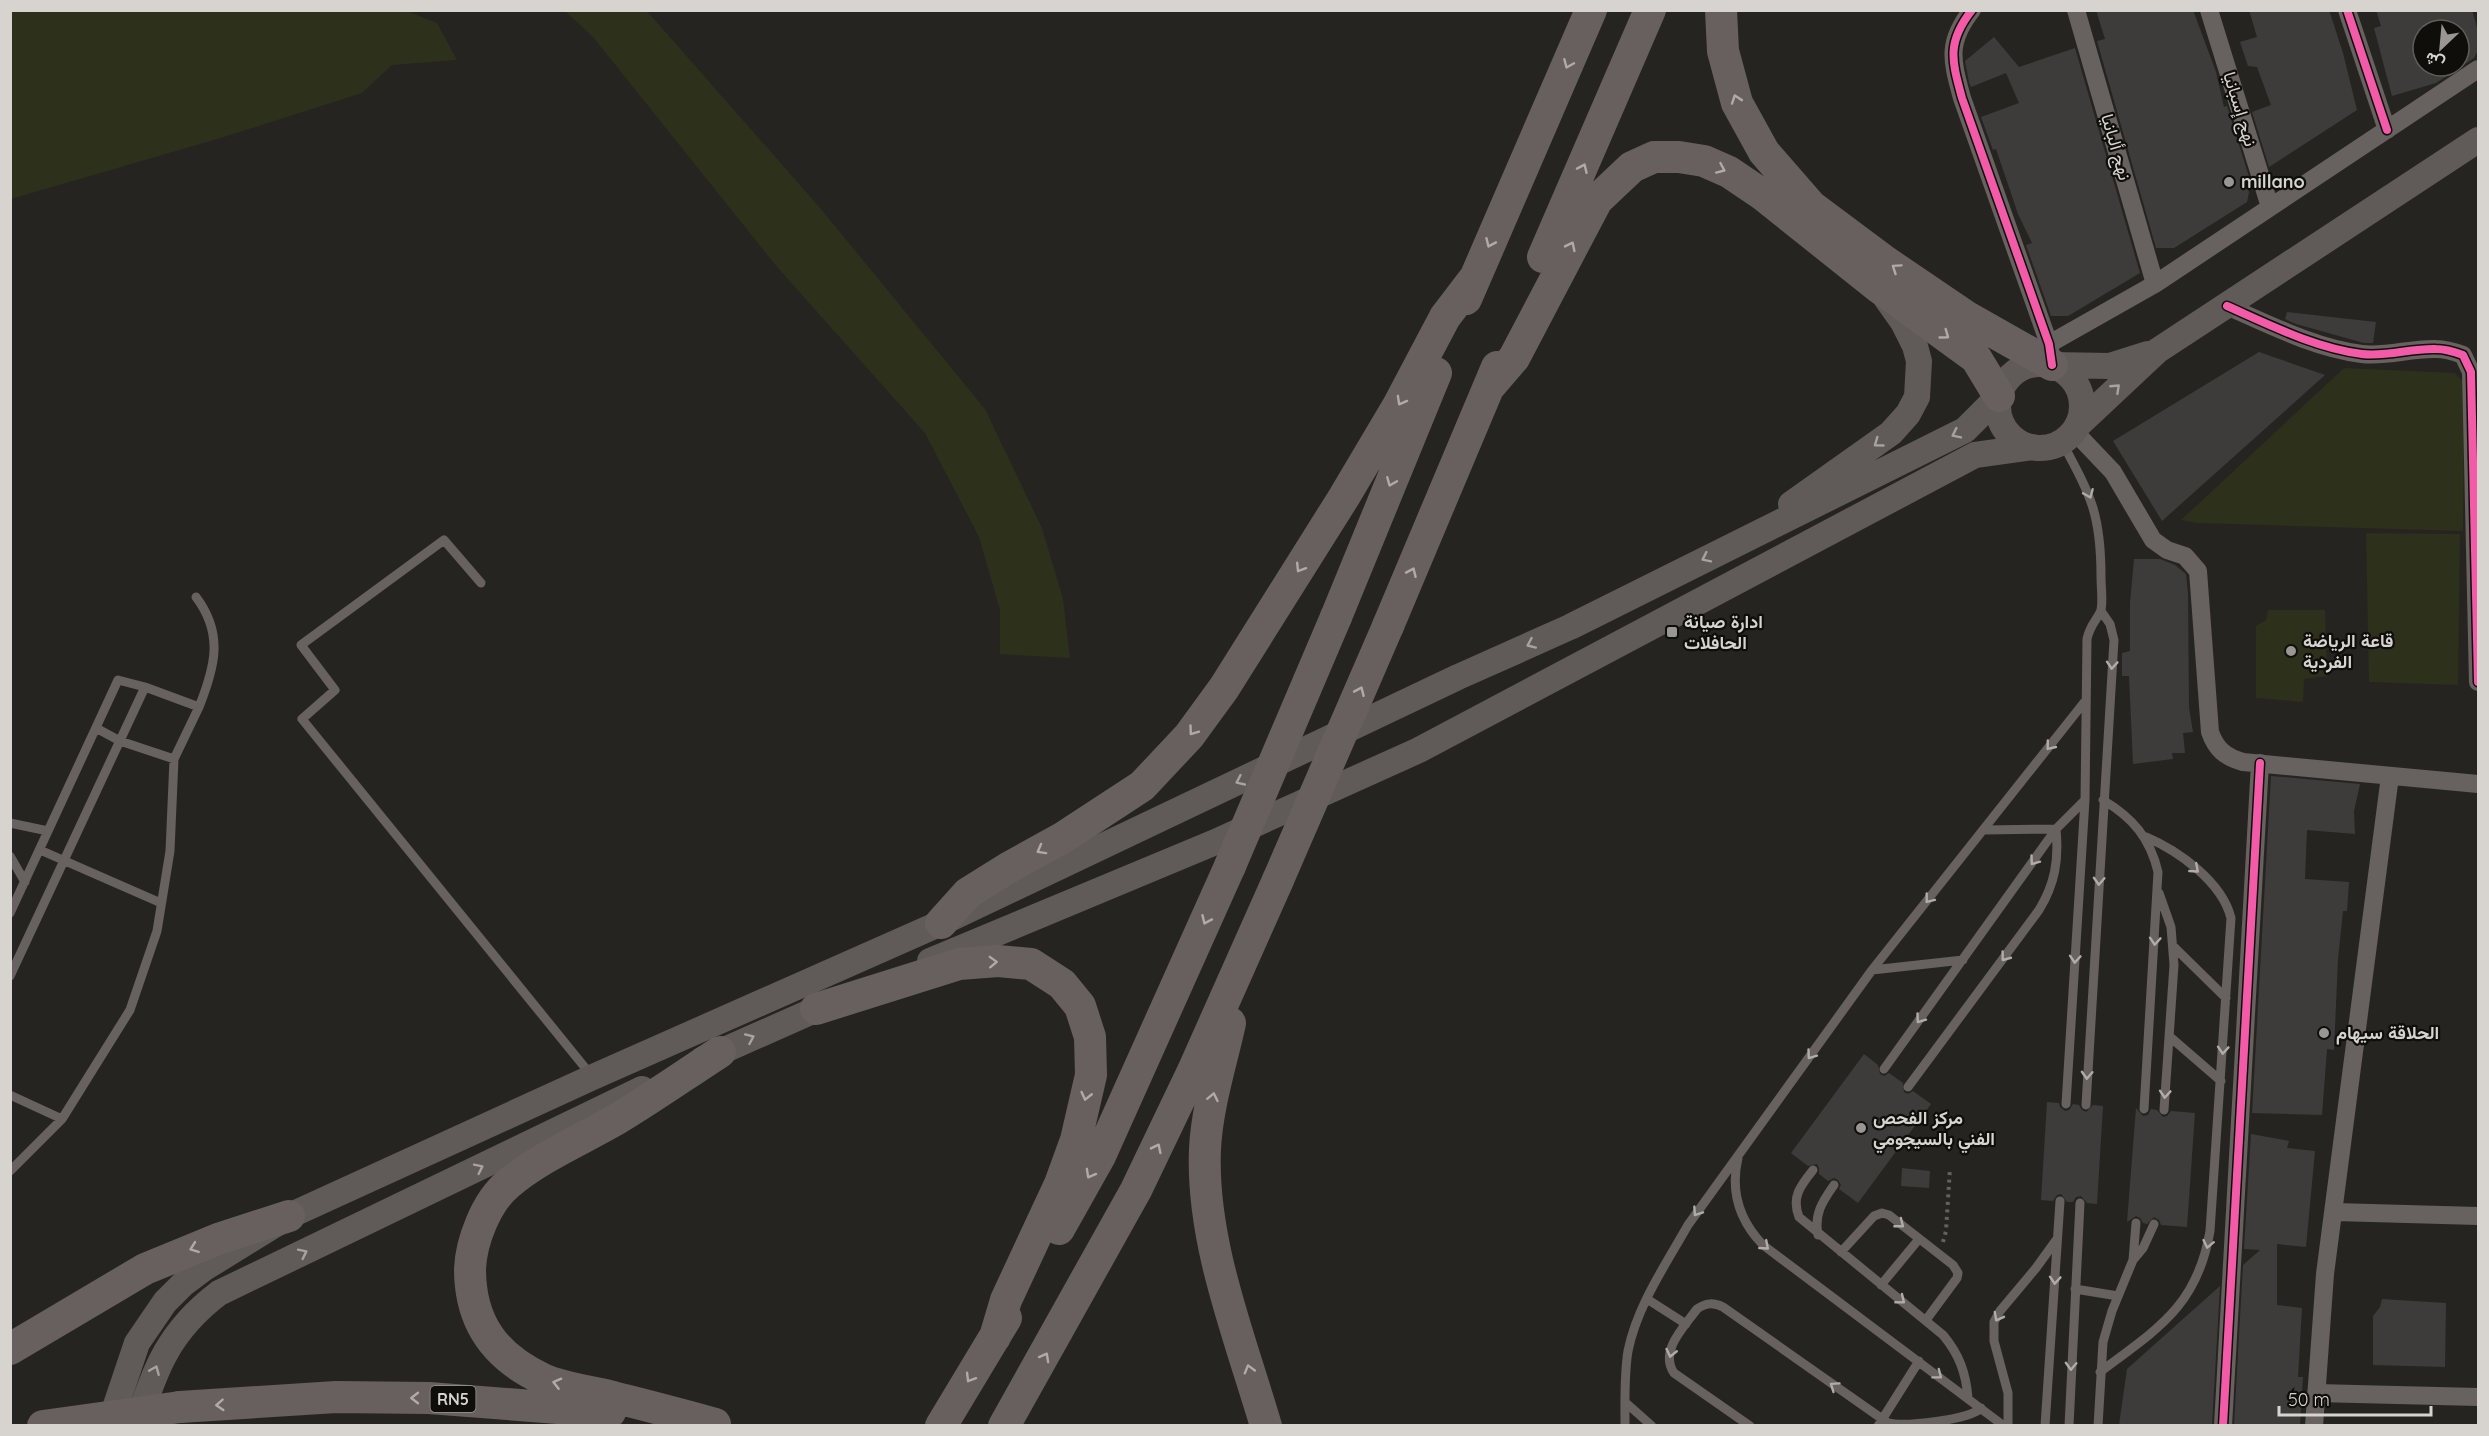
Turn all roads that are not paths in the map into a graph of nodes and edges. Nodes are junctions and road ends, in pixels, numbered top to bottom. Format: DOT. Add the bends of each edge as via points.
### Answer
graph roads {
  1 [pos="1591,10"];
  2 [pos="1650,10"];
  3 [pos="1721,10"];
  4 [pos="1972,10"];
  5 [pos="2076,10"];
  6 [pos="2209,10"];
  7 [pos="2348,10"];
  8 [pos="2478,69"];
  9 [pos="2387,130"];
  10 [pos="2478,140"];
  11 [pos="2270,207"];
  12 [pos="1474,279"];
  13 [pos="2155,284"];
  14 [pos="1877,286"];
  15 [pos="2227,306"];
  16 [pos="2157,351"];
  17 [pos="2051,355"];
  18 [pos="1489,387"];
  19 [pos="1999,396"];
  20 [pos="2071,433"];
  21 [pos="2032,447"];
  22 [pos="1743,540"];
  23 [pos="481,583"];
  24 [pos="196,597"];
  25 [pos="2100,610"];
  26 [pos="2478,682"];
  27 [pos="145,687"];
  28 [pos="2086,700"];
  29 [pos="199,707"];
  30 [pos="96,728"];
  31 [pos="120,741"];
  32 [pos="174,759"];
  33 [pos="2260,764"];
  34 [pos="2390,776"];
  35 [pos="2478,784"];
  36 [pos="2103,800"];
  37 [pos="2085,801"];
  38 [pos="10,823"];
  39 [pos="1983,830"];
  40 [pos="2056,830"];
  41 [pos="48,831"];
  42 [pos="2146,837"];
  43 [pos="2082,847"];
  44 [pos="2100,848"];
  45 [pos="40,849"];
  46 [pos="10,856"];
  47 [pos="64,861"];
  48 [pos="25,882"];
  49 [pos="2158,891"];
  50 [pos="161,903"];
  51 [pos="10,913"];
  52 [pos="941,923"];
  53 [pos="1249,944"];
  54 [pos="2173,946"];
  55 [pos="1963,960"];
  56 [pos="1872,970"];
  57 [pos="10,975"];
  58 [pos="2226,998"];
  59 [pos="816,1009"];
  60 [pos="2169,1036"];
  61 [pos="720,1052"];
  62 [pos="1884,1069"];
  63 [pos="593,1077"];
  64 [pos="2221,1081"];
  65 [pos="1908,1087"];
  66 [pos="10,1095"];
  67 [pos="2066,1104"];
  68 [pos="2086,1105"];
  69 [pos="2144,1109"];
  70 [pos="2164,1110"];
  71 [pos="62,1119"];
  72 [pos="1738,1155"];
  73 [pos="1813,1170"];
  74 [pos="10,1171"];
  75 [pos="1834,1185"];
  76 [pos="2060,1201"];
  77 [pos="2080,1203"];
  78 [pos="2335,1212"];
  79 [pos="289,1216"];
  80 [pos="2478,1216"];
  81 [pos="2136,1223"];
  82 [pos="2154,1224"];
  83 [pos="1818,1235"];
  84 [pos="2058,1237"];
  85 [pos="1919,1239"];
  86 [pos="1841,1252"];
  87 [pos="2133,1260"];
  88 [pos="1881,1285"];
  89 [pos="2075,1289"];
  90 [pos="2118,1296"];
  91 [pos="1647,1299"];
  92 [pos="1926,1320"];
  93 [pos="1686,1324"];
  94 [pos="995,1337"];
  95 [pos="10,1349"];
  96 [pos="1919,1361"];
  97 [pos="2100,1372"];
  98 [pos="2316,1393"];
  99 [pos="2478,1397"];
  100 [pos="1968,1398"];
  101 [pos="1625,1402"];
  102 [pos="1981,1408"];
  103 [pos="1880,1423"];
  104 [pos="720,1424"];
  105 [pos="43,1425"];
  106 [pos="109,1425"];
  107 [pos="136,1425"];
  108 [pos="941,1425"];
  109 [pos="1004,1425"];
  110 [pos="1266,1425"];
  111 [pos="1625,1425"];
  112 [pos="1652,1425"];
  113 [pos="1750,1425"];
  114 [pos="2006,1425"];
  115 [pos="2045,1425"];
  116 [pos="2069,1425"];
  117 [pos="2098,1425"];
  118 [pos="2223,1425"];
  119 [pos="2314,1425"];
  1 -- 12 [label="highway, one-way"];
  18 -- 2 [label="highway, one-way"];
  17 -- 3 [label="highway, one-way" via="1967,317 1811,206 1764,152 1737,103 1723,51"];
  4 -- 17 [label="street" via="1953,44 1952,61"];
  5 -- 13 [label="street, نهج ألبانيا"];
  6 -- 11 [label="street, نهج إسبانيا"];
  7 -- 9 [label="street"];
  8 -- 9 [label="street"];
  9 -- 11 [label="street"];
  10 -- 15 [label="main road"];
  11 -- 13 [label="street"];
  12 -- 52 [label="highway, one-way" via="1445,317 1344,497 1224,688 1189,736 1142,786 969,893"];
  12 -- 94 [label="highway, one-way, bridge" via="1230,867 1100,1156"];
  13 -- 17 [label="street"];
  18 -- 14 [label="highway, one-way" via="1514,358 1597,200 1632,167 1654,157 1679,157 1729,172"];
  14 -- 19 [label="highway, one-way" via="1976,358"];
  14 -- 22 [label="main road, one-way" via="1916,346 1917,397 1891,433"];
  15 -- 16 [label="main road"];
  15 -- 26 [label="street" via="2303,338 2363,354 2436,349 2463,355 2471,372"];
  16 -- 17 [label="main road" via="2110,366"];
  20 -- 16 [label="main road, one-way"];
  17 -- 19 [label="main road" via="2009,378"];
  17 -- 20 [label="main road" via="2079,390 2081,414"];
  53 -- 18 [label="highway, one-way, bridge"];
  19 -- 21 [label="main road" via="1998,409 2005,428 2020,443"];
  19 -- 22 [label="main road, one-way" via="1965,430"];
  20 -- 21 [label="main road" via="2043,448"];
  20 -- 25 [label="lane, one-way" via="2097,517"];
  20 -- 33 [label="street" via="2113,472 2153,540 2185,556 2198,571 2210,732 2214,743 2231,759"];
  21 -- 59 [label="main road" via="1975,455 1419,750 1213,843"];
  22 -- 52 [label="main road, one-way" via="1570,627"];
  23 -- 63 [label="lane" via="444,540 301,645 335,690 303,720"];
  24 -- 29 [label="lane" via="208,613 215,649"];
  25 -- 28 [label="lane" via="2087,639"];
  25 -- 36 [label="lane, one-way" via="2110,624 2114,640"];
  27 -- 29 [label="lane"];
  27 -- 30 [label="lane" via="118,680"];
  27 -- 31 [label="lane"];
  28 -- 37 [label="lane"];
  28 -- 39 [label="lane, one-way"];
  29 -- 32 [label="lane"];
  30 -- 31 [label="lane"];
  30 -- 41 [label="lane"];
  31 -- 32 [label="lane"];
  31 -- 47 [label="lane"];
  32 -- 50 [label="lane" via="170,851"];
  33 -- 34 [label="street"];
  33 -- 118 [label="street"];
  34 -- 35 [label="street"];
  34 -- 78 [label="street"];
  36 -- 42 [label="lane" via="2134,822"];
  36 -- 44 [label="lane"];
  37 -- 40 [label="lane"];
  37 -- 43 [label="lane"];
  38 -- 41 [label="lane"];
  39 -- 40 [label="lane"];
  39 -- 56 [label="lane, one-way"];
  40 -- 55 [label="lane, one-way"];
  40 -- 65 [label="lane, one-way" via="2057,863 2048,896"];
  41 -- 45 [label="lane"];
  42 -- 49 [label="lane" via="2154,854"];
  42 -- 58 [label="lane, one-way" via="2180,856 2223,896 2231,918"];
  43 -- 44 [label="lane"];
  43 -- 67 [label="lane, one-way"];
  44 -- 68 [label="lane, one-way"];
  45 -- 47 [label="lane"];
  45 -- 48 [label="lane"];
  46 -- 48 [label="lane"];
  47 -- 50 [label="lane"];
  47 -- 57 [label="lane"];
  48 -- 51 [label="lane"];
  49 -- 54 [label="lane"];
  49 -- 69 [label="lane, one-way"];
  50 -- 71 [label="lane" via="130,1010"];
  52 -- 63 [label="main road"];
  109 -- 53 [label="highway, one-way" via="1136,1190"];
  110 -- 53 [label="highway, one-way" via="1214,1251 1205,1190 1209,1120"];
  54 -- 58 [label="lane"];
  54 -- 60 [label="lane"];
  55 -- 56 [label="lane"];
  55 -- 62 [label="lane, one-way"];
  56 -- 72 [label="lane, one-way"];
  58 -- 64 [label="lane, one-way"];
  61 -- 59 [label="main road, one-way"];
  59 -- 94 [label="highway, one-way" via="959,964 998,961 1031,964 1062,984 1080,1006 1090,1037 1091,1075 1076,1140 1006,1300"];
  60 -- 64 [label="lane"];
  60 -- 70 [label="lane, one-way"];
  104 -- 61 [label="highway, one-way" via="545,1380 516,1364 483,1329 470,1286 476,1236 505,1186"];
  107 -- 61 [label="main road, one-way" via="153,1375 173,1337 219,1293"];
  63 -- 79 [label="main road"];
  64 -- 97 [label="lane, one-way" via="2210,1231 2200,1271 2179,1307 2165,1322"];
  66 -- 71 [label="lane"];
  71 -- 74 [label="lane"];
  72 -- 91 [label="lane, one-way" via="1688,1225"];
  72 -- 96 [label="lane, one-way" via="1734,1188 1737,1204 1752,1233"];
  73 -- 83 [label="lane" via="1798,1190 1796,1208 1805,1224"];
  75 -- 83 [label="lane" via="1818,1209"];
  76 -- 84 [label="lane"];
  77 -- 89 [label="lane"];
  78 -- 80 [label="street"];
  78 -- 98 [label="street" via="2325,1274"];
  79 -- 95 [label="highway, one-way" via="145,1269"];
  79 -- 106 [label="main road" via="203,1269 165,1302 137,1343"];
  81 -- 87 [label="lane"];
  82 -- 87 [label="lane"];
  83 -- 86 [label="lane"];
  84 -- 114 [label="lane, one-way" via="1994,1323 1994,1341 2008,1394"];
  84 -- 115 [label="lane, one-way"];
  86 -- 85 [label="lane, one-way" via="1882,1212"];
  85 -- 88 [label="lane"];
  85 -- 92 [label="lane" via="1956,1269 1957,1278"];
  86 -- 88 [label="lane"];
  87 -- 90 [label="lane"];
  88 -- 92 [label="lane, one-way"];
  89 -- 90 [label="lane"];
  89 -- 116 [label="lane, one-way"];
  90 -- 97 [label="lane" via="2104,1334"];
  91 -- 93 [label="lane"];
  91 -- 101 [label="lane" via="1629,1349"];
  92 -- 100 [label="lane" via="1943,1335 1959,1358"];
  103 -- 93 [label="lane, one-way" via="1716,1304 1702,1305"];
  93 -- 113 [label="lane, one-way" via="1670,1349 1669,1362 1674,1373"];
  94 -- 108 [label="highway, one-way"];
  96 -- 100 [label="lane, one-way"];
  96 -- 103 [label="lane"];
  97 -- 117 [label="lane"];
  98 -- 99 [label="street"];
  98 -- 119 [label="street"];
  100 -- 102 [label="lane"];
  101 -- 111 [label="lane"];
  101 -- 112 [label="lane"];
  102 -- 103 [label="lane" via="1968,1416 1901,1425"];
  102 -- 114 [label="lane"];
  104 -- 105 [label="highway, RN5, one-way, bridge" via="429,1398 336,1397 180,1407"];
}
